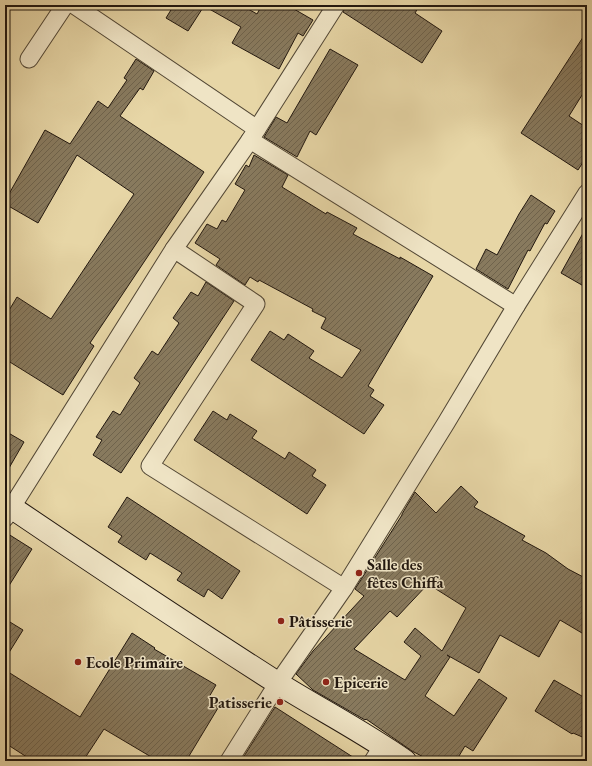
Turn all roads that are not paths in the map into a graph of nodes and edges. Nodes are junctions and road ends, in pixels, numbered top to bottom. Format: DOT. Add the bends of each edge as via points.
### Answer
graph roads {
  1 [pos="65,5"];
  2 [pos="74,5"];
  3 [pos="336,5"];
  4 [pos="29,59"];
  5 [pos="253,134"];
  6 [pos="587,193"];
  7 [pos="174,249"];
  8 [pos="516,306"];
  9 [pos="7,510"];
  10 [pos="344,588"];
  11 [pos="278,683"];
  12 [pos="378,753"];
  13 [pos="229,761"];
  14 [pos="406,761"];
  1 -- 4 [label="street"];
  2 -- 5 [label="street"];
  3 -- 5 [label="street"];
  5 -- 7 [label="street"];
  5 -- 8 [label="street"];
  6 -- 8 [label="street"];
  7 -- 9 [label="street"];
  7 -- 10 [label="street" via="256,304 150,466"];
  8 -- 10 [label="street"];
  9 -- 11 [label="main road"];
  10 -- 11 [label="street"];
  11 -- 12 [label="main road"];
  11 -- 13 [label="street"];
  12 -- 14 [label="main road"];
}
